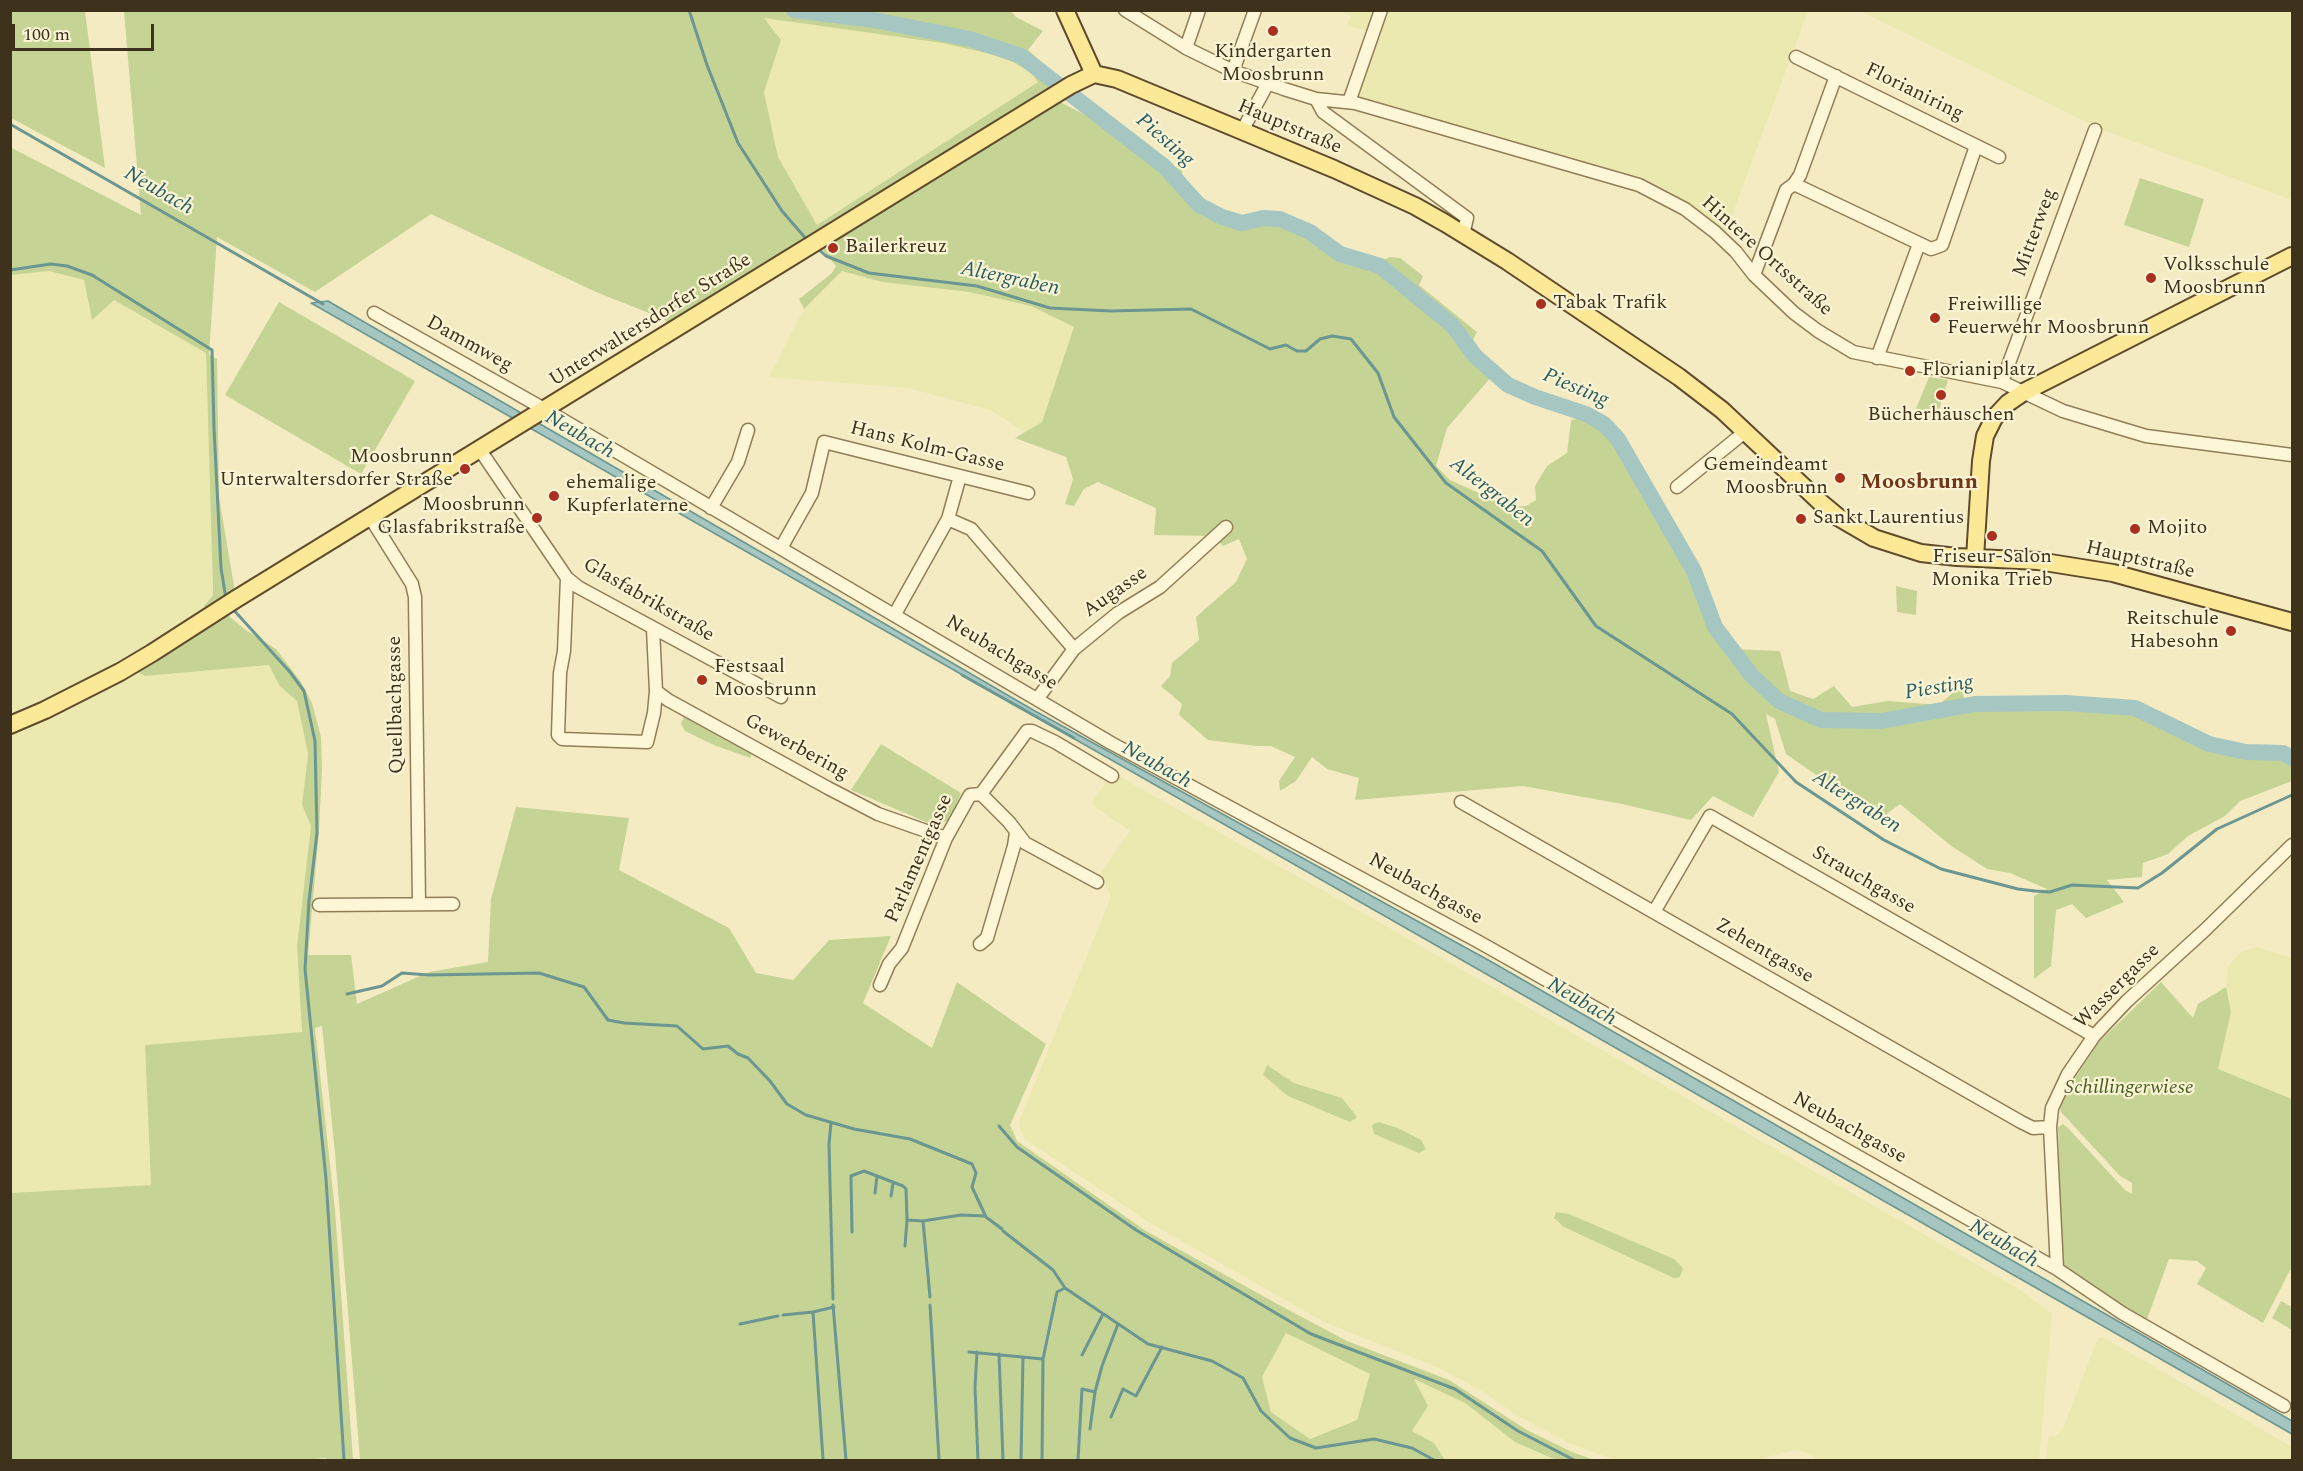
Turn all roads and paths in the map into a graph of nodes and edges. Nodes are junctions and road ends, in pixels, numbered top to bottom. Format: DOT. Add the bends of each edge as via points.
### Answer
graph roads {
  1 [pos="1065,10"];
  2 [pos="1125,10"];
  3 [pos="1199,10"];
  4 [pos="1255,10"];
  5 [pos="1381,10"];
  6 [pos="1186,48"];
  7 [pos="1796,57"];
  8 [pos="1233,71"];
  9 [pos="1094,74"];
  10 [pos="1836,76"];
  11 [pos="1268,83"];
  12 [pos="1317,99"];
  13 [pos="1349,102"];
  14 [pos="2095,130"];
  15 [pos="1242,131"];
  16 [pos="1976,146"];
  17 [pos="1999,157"];
  18 [pos="1794,184"];
  19 [pos="1463,235"];
  20 [pos="1919,244"];
  21 [pos="2292,256"];
  22 [pos="1754,275"];
  23 [pos="374,313"];
  24 [pos="1877,358"];
  25 [pos="2002,382"];
  26 [pos="2024,392"];
  27 [pos="541,413"];
  28 [pos="748,430"];
  29 [pos="1746,431"];
  30 [pos="480,450"];
  31 [pos="2292,455"];
  32 [pos="960,476"];
  33 [pos="1677,488"];
  34 [pos="1028,493"];
  35 [pos="711,508"];
  36 [pos="370,517"];
  37 [pos="948,519"];
  38 [pos="1226,527"];
  39 [pos="781,548"];
  40 [pos="1975,558"];
  41 [pos="567,578"];
  42 [pos="895,614"];
  43 [pos="2292,622"];
  44 [pos="653,629"];
  45 [pos="1074,649"];
  46 [pos="656,692"];
  47 [pos="781,697"];
  48 [pos="1038,698"];
  49 [pos="10,726"];
  50 [pos="1112,776"];
  51 [pos="981,794"];
  52 [pos="1461,802"];
  53 [pos="1016,833"];
  54 [pos="946,838"];
  55 [pos="2292,845"];
  56 [pos="1097,882"];
  57 [pos="419,904"];
  58 [pos="453,904"];
  59 [pos="319,905"];
  60 [pos="1654,912"];
  61 [pos="980,944"];
  62 [pos="880,985"];
  63 [pos="2094,1035"];
  64 [pos="2050,1127"];
  65 [pos="2057,1269"];
  66 [pos="2284,1406"];
  1 -- 9 [label="main road"];
  2 -- 6 [label="street, Hintere Ortsstraße"];
  3 -- 6 [label="street"];
  4 -- 8 [label="street"];
  5 -- 13 [label="street"];
  6 -- 8 [label="street, Hintere Ortsstraße"];
  7 -- 10 [label="street, Florianiring"];
  8 -- 11 [label="street, Hintere Ortsstraße"];
  9 -- 15 [label="main road, Hauptstraße" via="1117,79"];
  9 -- 27 [label="main road, Unterwaltersdorfer Straße"];
  10 -- 16 [label="street, Florianiring"];
  10 -- 18 [label="street, Florianiring"];
  11 -- 12 [label="street, Hintere Ortsstraße"];
  11 -- 15 [label="street"];
  12 -- 13 [label="street, Hintere Ortsstraße"];
  12 -- 19 [label="street, Hauptstraße" via="1323,112 1467,218"];
  13 -- 22 [label="street, Hintere Ortsstraße" via="1638,184 1685,209 1715,232"];
  14 -- 25 [label="street, Mitterweg"];
  15 -- 19 [label="main road, Hauptstraße" via="1415,206"];
  16 -- 17 [label="street, Florianiring"];
  16 -- 20 [label="street, Florianiring" via="1941,245 1930,249"];
  18 -- 20 [label="street"];
  18 -- 22 [label="street, Florianiring" via="1785,190"];
  19 -- 29 [label="main road, Hauptstraße" via="1679,377"];
  20 -- 24 [label="street"];
  21 -- 26 [label="main road"];
  22 -- 24 [label="street, Hintere Ortsstraße" via="1818,332 1853,352"];
  23 -- 27 [label="street, Dammweg"];
  24 -- 25 [label="street, Hintere Ortsstraße"];
  25 -- 26 [label="street, Hintere Ortsstraße"];
  26 -- 31 [label="street, Hintere Ortsstraße" via="2063,411 2146,436"];
  26 -- 40 [label="main road" via="1994,418 1985,436"];
  27 -- 30 [label="main road, Unterwaltersdorfer Straße"];
  27 -- 35 [label="street, Neubachgasse"];
  28 -- 35 [label="street" via="738,462"];
  29 -- 33 [label="street"];
  29 -- 40 [label="main road, Hauptstraße" via="1820,502 1854,527 1900,548"];
  30 -- 36 [label="main road, Unterwaltersdorfer Straße"];
  30 -- 41 [label="street, Glasfabrikstraße"];
  32 -- 34 [label="street, Hans Kolm-Gasse"];
  32 -- 37 [label="street"];
  32 -- 39 [label="street, Hans Kolm-Gasse" via="824,442 812,493"];
  35 -- 39 [label="street, Neubachgasse"];
  36 -- 49 [label="main road, Unterwaltersdorfer Straße" via="120,672"];
  36 -- 57 [label="street, Quellbachgasse" via="412,584 415,597"];
  37 -- 42 [label="street"];
  37 -- 45 [label="street" via="971,530"];
  38 -- 45 [label="street, Augasse" via="1160,587 1112,617"];
  39 -- 42 [label="street, Neubachgasse"];
  40 -- 43 [label="main road, Hauptstraße" via="2038,561 2113,573"];
  41 -- 44 [label="street, Glasfabrikstraße"];
  41 -- 46 [label="street" via="558,735 562,739 647,742"];
  42 -- 48 [label="street, Neubachgasse"];
  44 -- 46 [label="street"];
  44 -- 47 [label="street, Glasfabrikstraße"];
  45 -- 48 [label="street, Augasse"];
  46 -- 54 [label="street, Gewerbering" via="878,814"];
  48 -- 65 [label="street, Neubachgasse" via="1112,743 1412,904"];
  50 -- 51 [label="street" via="1055,742 1027,731"];
  51 -- 53 [label="street, Parlamentgasse"];
  51 -- 54 [label="street, Parlamentgasse" via="970,795"];
  52 -- 60 [label="street, Zehentgasse"];
  53 -- 56 [label="street, Parlamentgasse" via="1025,843"];
  53 -- 61 [label="street" via="987,938"];
  54 -- 62 [label="street, Parlamentgasse" via="902,948"];
  55 -- 63 [label="street, Wassergasse"];
  57 -- 58 [label="street"];
  57 -- 59 [label="street"];
  60 -- 63 [label="street, Strauchgasse" via="1710,816"];
  60 -- 64 [label="street, Zehentgasse" via="2021,1122 2033,1128"];
  63 -- 64 [label="street, Wassergasse" via="2056,1098"];
  64 -- 65 [label="street, Wassergasse"];
  65 -- 66 [label="street, Neubachgasse" via="2122,1313"];
}
